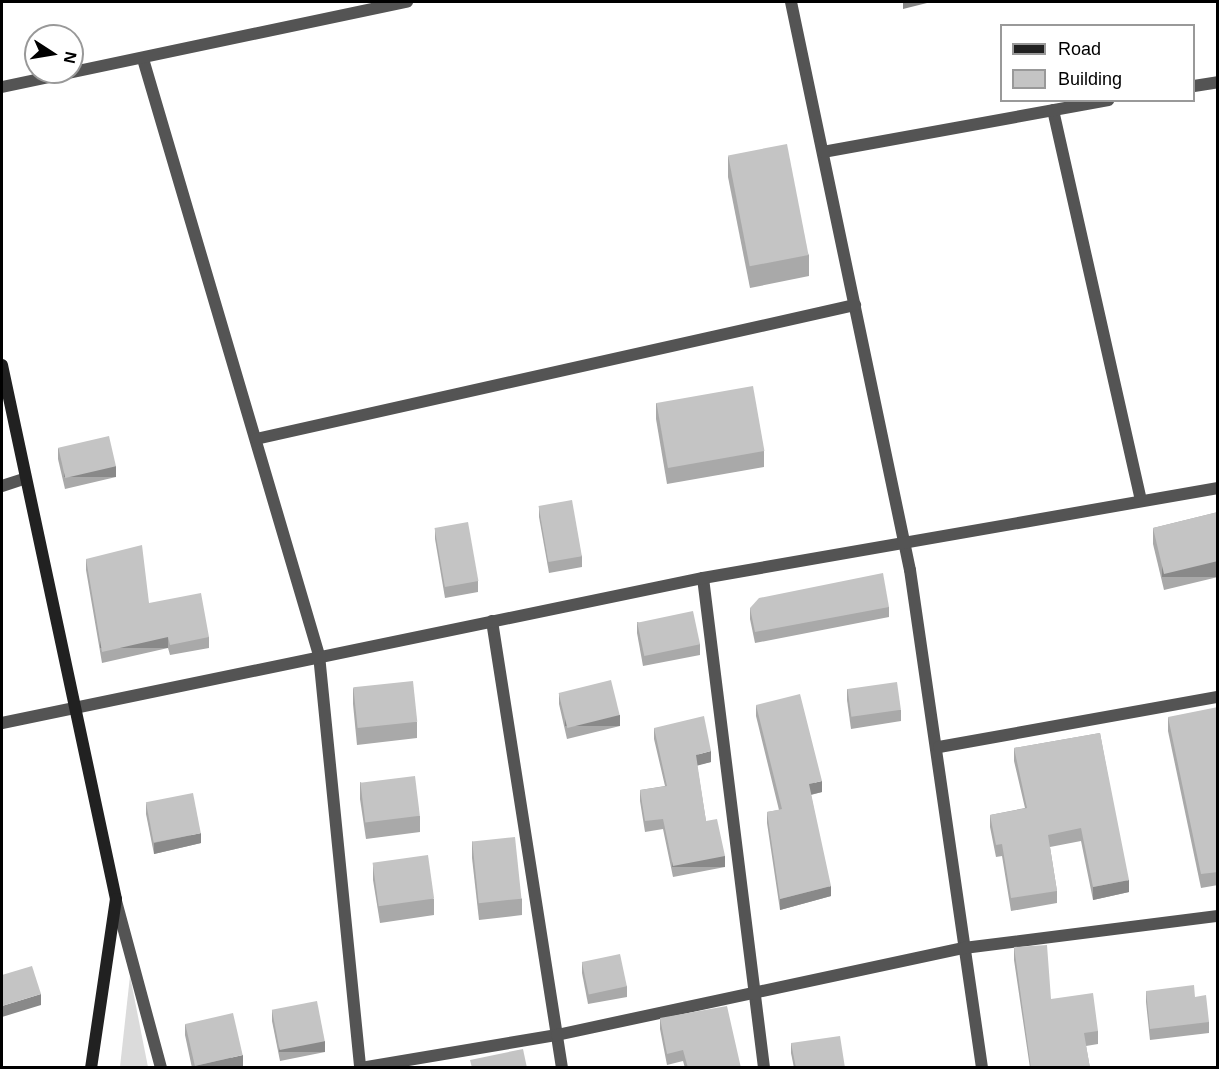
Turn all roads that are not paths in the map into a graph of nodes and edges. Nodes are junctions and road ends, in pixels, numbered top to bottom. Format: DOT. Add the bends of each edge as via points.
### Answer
graph roads {
  1 [pos="407,2"];
  2 [pos="791,2"];
  3 [pos="143,59"];
  4 [pos="1218,82"];
  5 [pos="1195,86"];
  6 [pos="2,87"];
  7 [pos="1097,102"];
  8 [pos="1053,110"];
  9 [pos="823,152"];
  10 [pos="855,305"];
  11 [pos="2,365"];
  12 [pos="4,382"];
  13 [pos="256,439"];
  14 [pos="24,479"];
  15 [pos="2,486"];
  16 [pos="1218,488"];
  17 [pos="1141,500"];
  18 [pos="904,540"];
  19 [pos="704,578"];
  20 [pos="492,621"];
  21 [pos="319,655"];
  22 [pos="1218,697"];
  23 [pos="75,705"];
  24 [pos="2,723"];
  25 [pos="939,747"];
  26 [pos="116,899"];
  27 [pos="1218,916"];
  28 [pos="964,948"];
  29 [pos="754,993"];
  30 [pos="557,1035"];
  31 [pos="91,1068"];
  32 [pos="161,1068"];
  33 [pos="361,1068"];
  34 [pos="562,1068"];
  35 [pos="764,1068"];
  36 [pos="982,1068"];
  1 -- 3 [label="street"];
  2 -- 9 [label="street"];
  3 -- 6 [label="street"];
  3 -- 13 [label="street"];
  4 -- 5 [label="street"];
  7 -- 8 [label="street"];
  8 -- 9 [label="street"];
  8 -- 17 [label="street"];
  9 -- 10 [label="street"];
  10 -- 13 [label="street"];
  10 -- 18 [label="street"];
  11 -- 12 [label="street"];
  12 -- 14 [label="street"];
  13 -- 21 [label="street"];
  14 -- 15 [label="street"];
  14 -- 23 [label="street"];
  16 -- 17 [label="street"];
  17 -- 18 [label="street"];
  18 -- 19 [label="street"];
  18 -- 25 [label="street"];
  19 -- 20 [label="street"];
  19 -- 29 [label="street"];
  20 -- 21 [label="street"];
  20 -- 30 [label="street"];
  21 -- 23 [label="street"];
  21 -- 33 [label="street"];
  22 -- 25 [label="street"];
  23 -- 24 [label="street"];
  23 -- 26 [label="street"];
  25 -- 28 [label="street"];
  26 -- 31 [label="street"];
  26 -- 32 [label="street"];
  27 -- 28 [label="street"];
  28 -- 29 [label="street"];
  28 -- 36 [label="street"];
  29 -- 30 [label="street"];
  29 -- 35 [label="street"];
  30 -- 33 [label="street"];
  30 -- 34 [label="street"];
}
